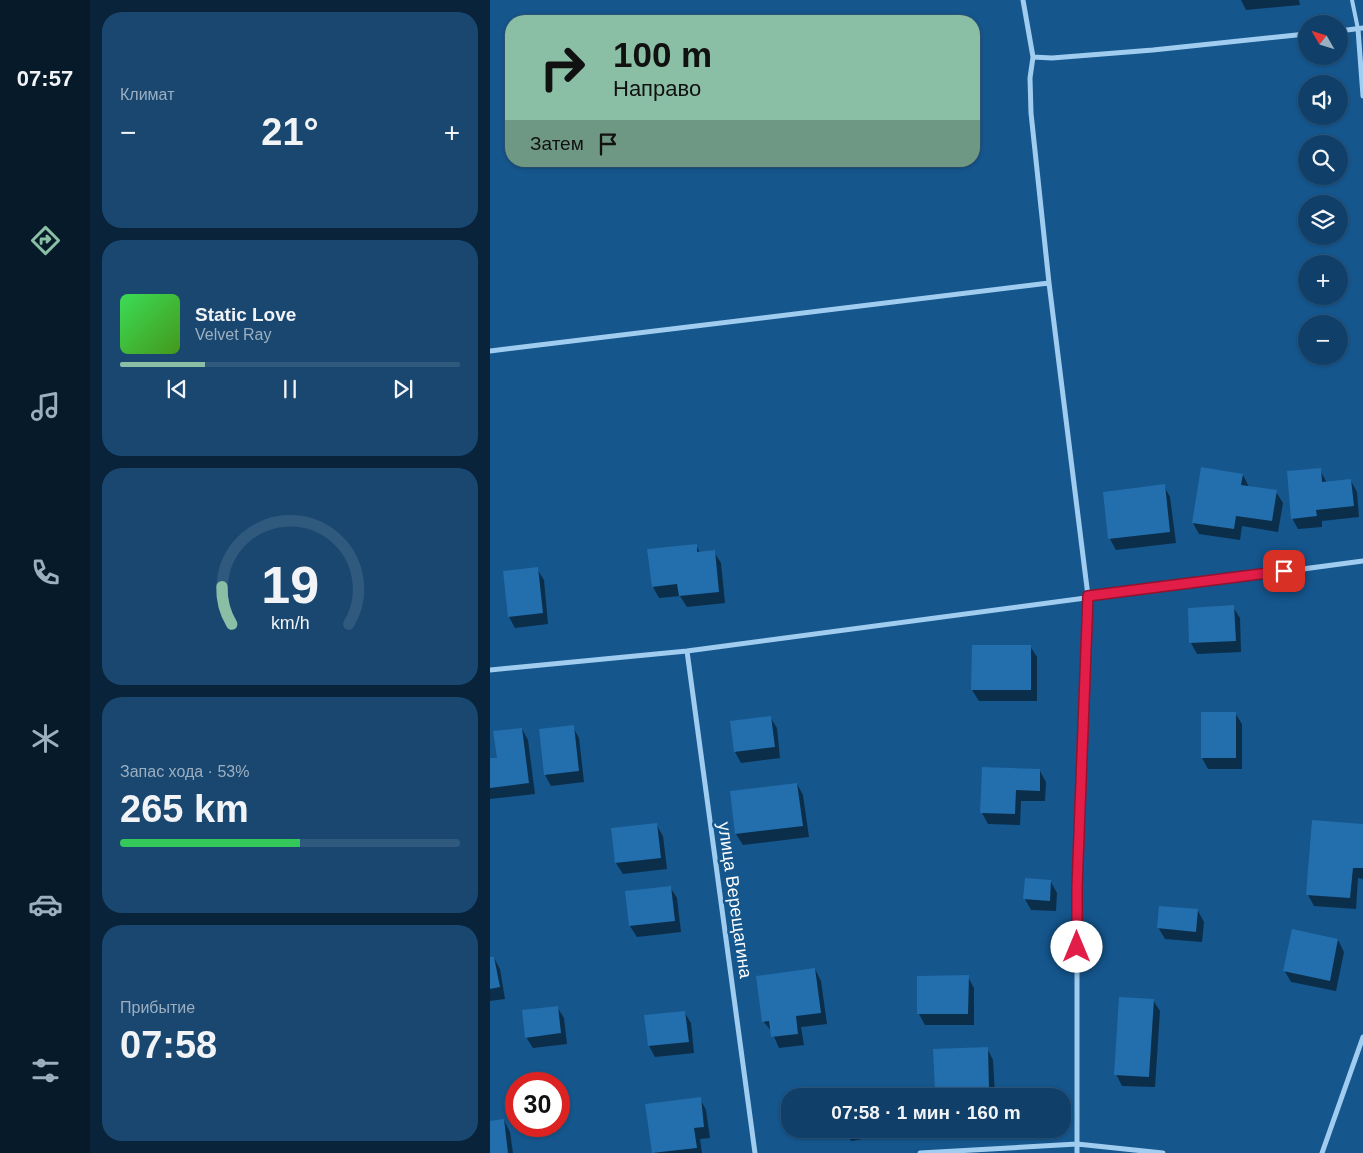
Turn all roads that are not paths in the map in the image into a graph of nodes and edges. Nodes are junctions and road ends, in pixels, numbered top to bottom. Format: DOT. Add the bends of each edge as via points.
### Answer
graph roads {
  1 [pos="1023,0"];
  2 [pos="1352,0"];
  3 [pos="1360,29"];
  4 [pos="1298,35"];
  5 [pos="1033,57"];
  6 [pos="1363,96"];
  7 [pos="1048,283"];
  8 [pos="490,351"];
  9 [pos="1363,560"];
  10 [pos="1088,596"];
  11 [pos="687,651"];
  12 [pos="490,670"];
  13 [pos="1363,1037"];
  14 [pos="1077,1144"];
  15 [pos="755,1153"];
  16 [pos="920,1153"];
  17 [pos="1077,1153"];
  18 [pos="1163,1153"];
  19 [pos="1322,1153"];
  1 -- 5 [label="street"];
  2 -- 3 [label="lane"];
  3 -- 6 [label="street"];
  4 -- 5 [label="street" via="1153,50"];
  5 -- 7 [label="street" via="1031,113"];
  7 -- 8 [label="street"];
  7 -- 10 [label="street"];
  9 -- 10 [label="street"];
  10 -- 11 [label="street"];
  10 -- 14 [label="street" via="1077,888"];
  11 -- 12 [label="street"];
  11 -- 15 [label="street, улица Верещагина"];
  13 -- 19 [label="street"];
  14 -- 16 [label="street"];
  14 -- 17 [label="street"];
  14 -- 18 [label="street"];
}
